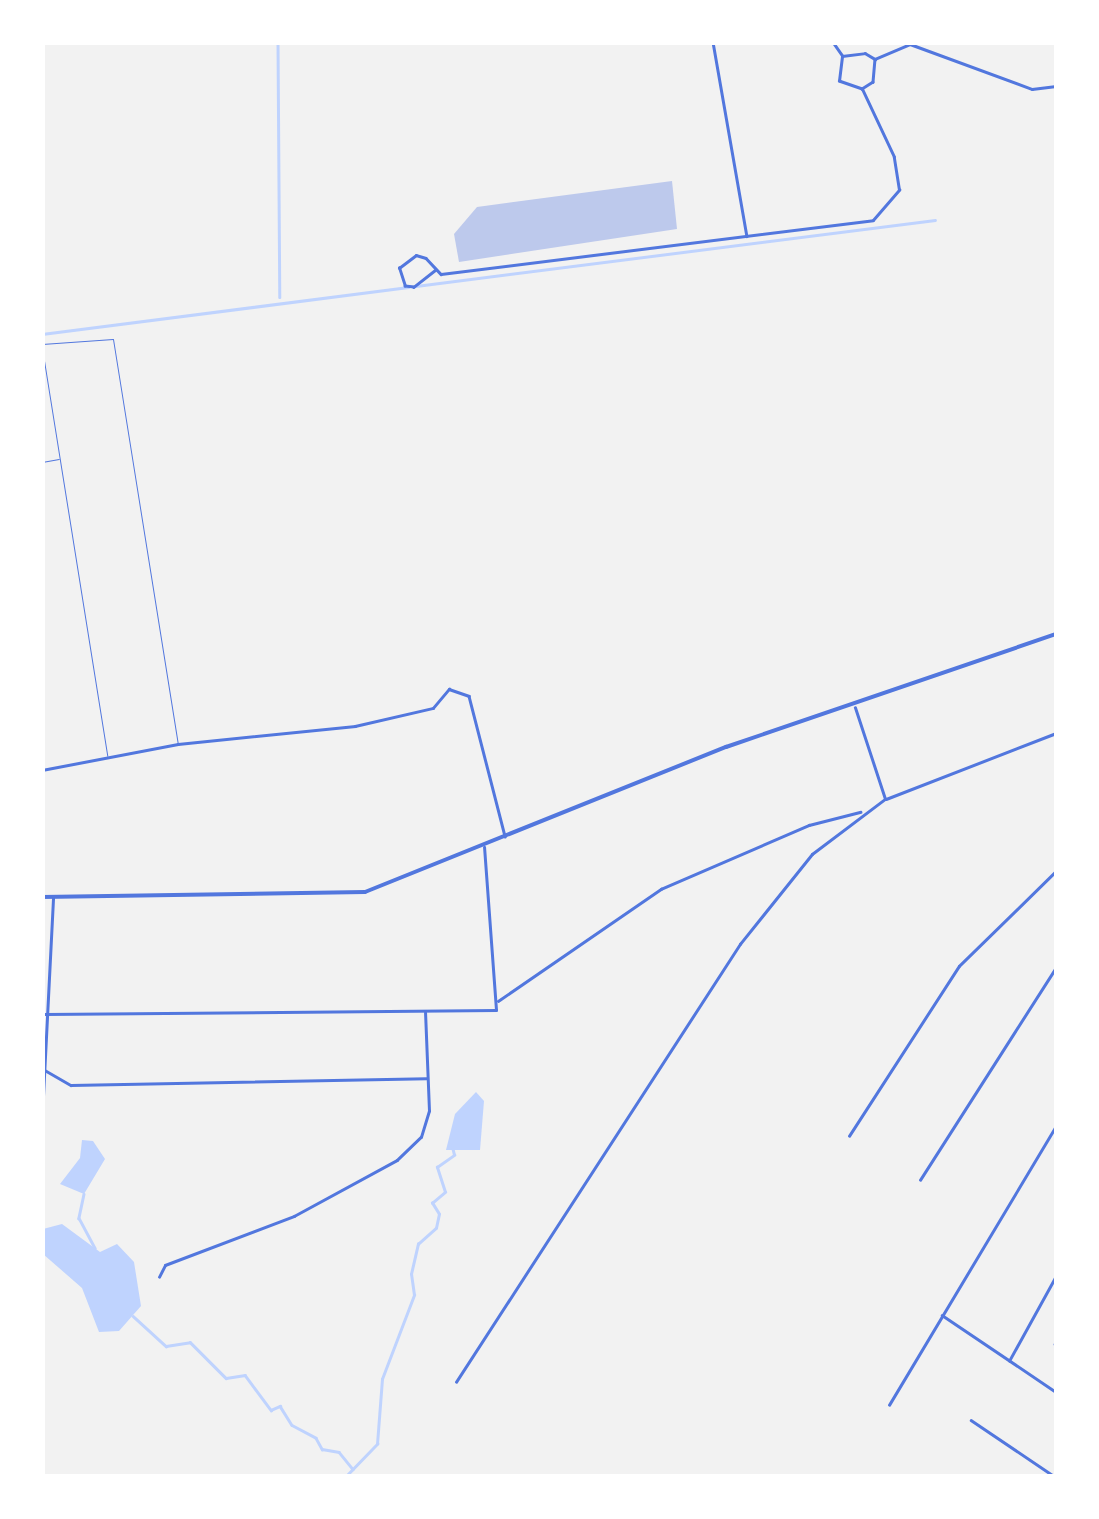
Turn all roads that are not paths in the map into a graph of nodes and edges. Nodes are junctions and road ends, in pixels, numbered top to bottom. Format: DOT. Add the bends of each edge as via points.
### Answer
graph roads {
  1 [pos="712,42"];
  2 [pos="834,42"];
  3 [pos="842,56"];
  4 [pos="875,59"];
  5 [pos="1056,86"];
  6 [pos="862,89"];
  7 [pos="747,236"];
  8 [pos="436,270"];
  9 [pos="42,346"];
  10 [pos="59,459"];
  11 [pos="42,462"];
  12 [pos="1056,634"];
  13 [pos="856,708"];
  14 [pos="1056,733"];
  15 [pos="178,744"];
  16 [pos="108,756"];
  17 [pos="42,770"];
  18 [pos="884,800"];
  19 [pos="862,812"];
  20 [pos="504,836"];
  21 [pos="484,845"];
  22 [pos="1056,871"];
  23 [pos="53,896"];
  24 [pos="42,897"];
  25 [pos="1056,967"];
  26 [pos="496,1002"];
  27 [pos="425,1011"];
  28 [pos="45,1014"];
  29 [pos="43,1069"];
  30 [pos="427,1078"];
  31 [pos="42,1116"];
  32 [pos="1056,1126"];
  33 [pos="848,1136"];
  34 [pos="920,1180"];
  35 [pos="1056,1276"];
  36 [pos="159,1277"];
  37 [pos="942,1315"];
  38 [pos="1009,1361"];
  39 [pos="456,1382"];
  40 [pos="1056,1392"];
  41 [pos="889,1405"];
  42 [pos="971,1420"];
  43 [pos="1054,1476"];
  1 -- 7 [label="street"];
  2 -- 3 [label="street"];
  3 -- 4 [label="street" via="858,52"];
  3 -- 6 [label="street" via="839,81"];
  4 -- 5 [label="street" via="910,44 1032,90"];
  4 -- 6 [label="street" via="873,82"];
  6 -- 7 [label="street" via="894,157 899,190 873,220"];
  7 -- 8 [label="street"];
  8 -- 8 [label="street" via="416,254 399,268 405,286 414,287"];
  9 -- 10 [label="lane"];
  9 -- 15 [label="lane" via="113,339"];
  10 -- 11 [label="lane"];
  10 -- 16 [label="lane"];
  12 -- 13 [label="street"];
  13 -- 18 [label="street"];
  13 -- 20 [label="street" via="726,747"];
  14 -- 18 [label="street"];
  15 -- 16 [label="street"];
  15 -- 20 [label="street" via="355,726 433,708 449,689 468,693"];
  16 -- 17 [label="street"];
  18 -- 19 [label="street"];
  19 -- 26 [label="street" via="809,826 661,889"];
  19 -- 39 [label="street" via="812,854 740,944"];
  20 -- 21 [label="street"];
  21 -- 23 [label="street" via="365,892"];
  21 -- 26 [label="street"];
  22 -- 33 [label="street" via="959,966"];
  23 -- 24 [label="street"];
  23 -- 28 [label="street"];
  25 -- 34 [label="street"];
  26 -- 27 [label="street" via="496,1010"];
  27 -- 28 [label="street"];
  27 -- 30 [label="street"];
  28 -- 29 [label="street"];
  29 -- 30 [label="street" via="71,1085"];
  29 -- 31 [label="street"];
  30 -- 36 [label="street" via="429,1111 421,1138 397,1160 294,1216 165,1265"];
  32 -- 37 [label="street"];
  35 -- 38 [label="street"];
  37 -- 38 [label="street"];
  37 -- 41 [label="street"];
  38 -- 40 [label="street"];
  42 -- 43 [label="street"];
}
